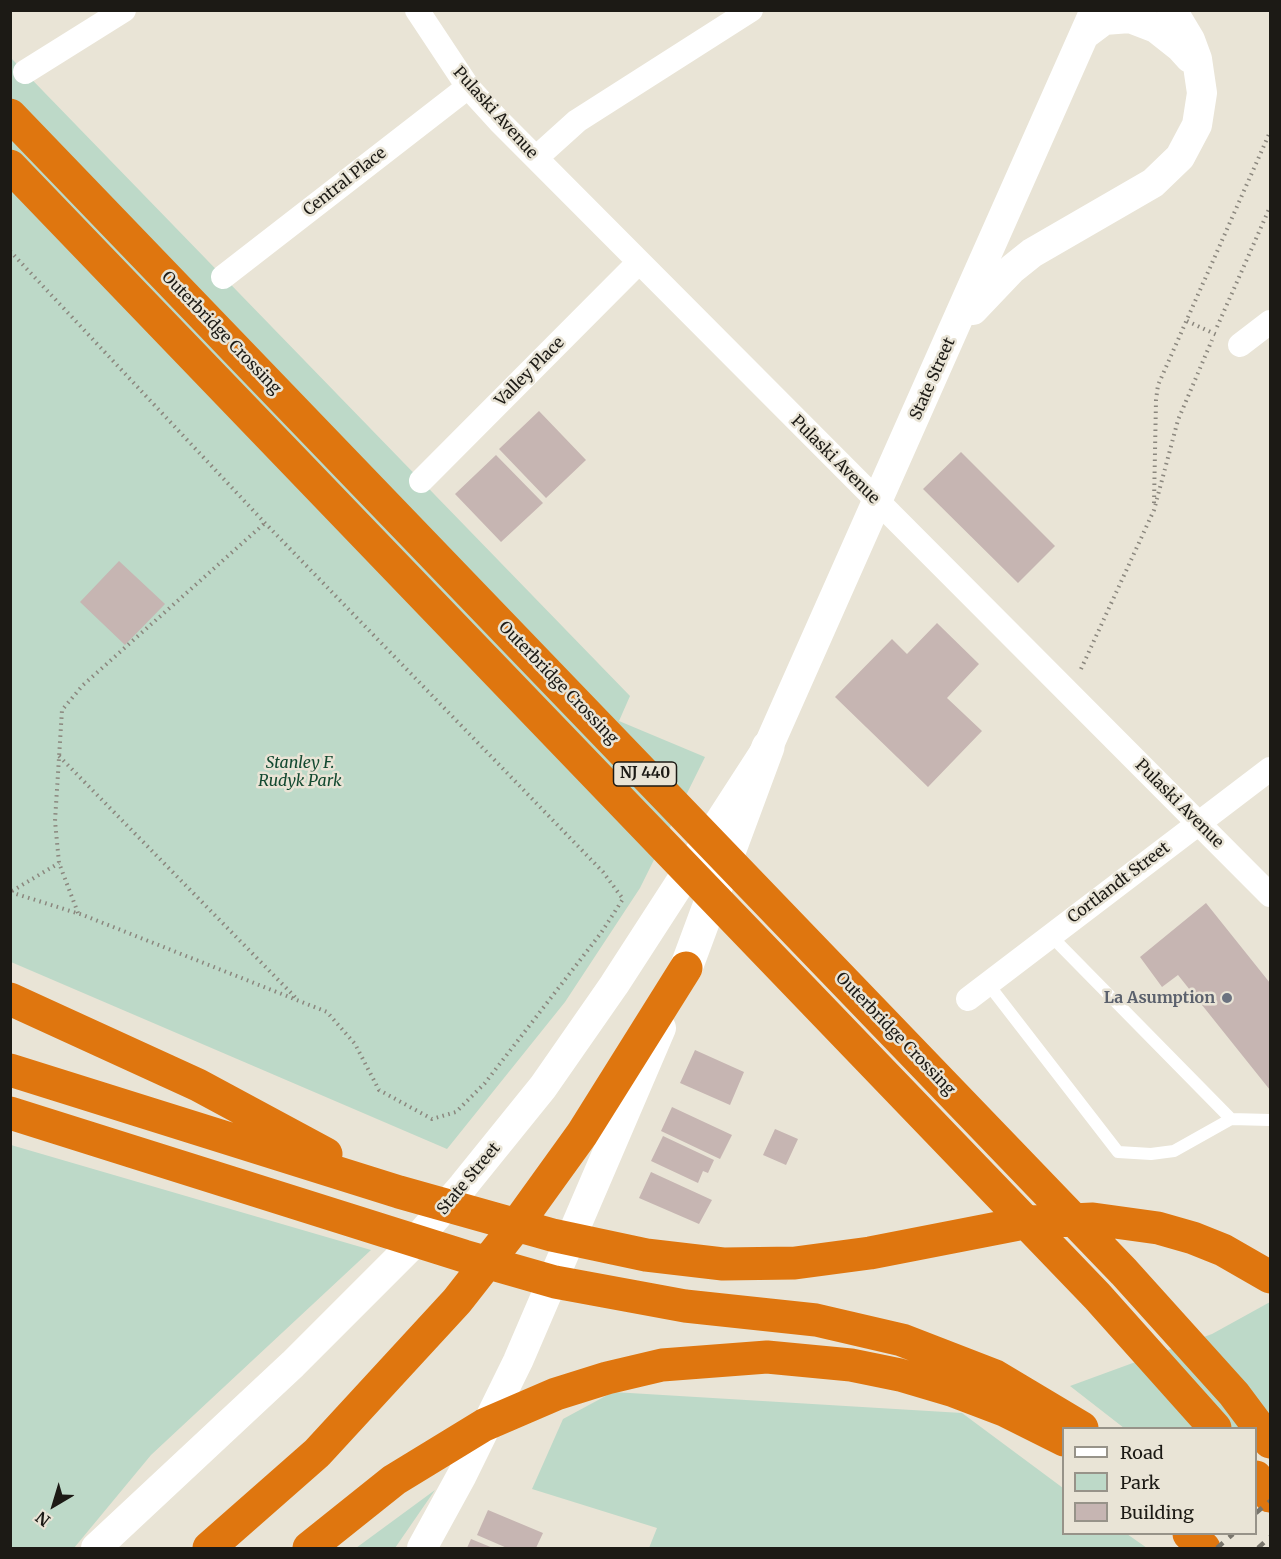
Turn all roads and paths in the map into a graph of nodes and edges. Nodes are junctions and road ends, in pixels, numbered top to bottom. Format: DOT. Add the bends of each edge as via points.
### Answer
graph roads {
  1 [pos="124,10"];
  2 [pos="417,10"];
  3 [pos="751,10"];
  4 [pos="1172,10"];
  5 [pos="1090,23"];
  6 [pos="25,72"];
  7 [pos="1201,76"];
  8 [pos="468,87"];
  9 [pos="10,115"];
  10 [pos="1270,132"];
  11 [pos="536,158"];
  12 [pos="10,166"];
  13 [pos="1270,207"];
  14 [pos="10,250"];
  15 [pos="639,262"];
  16 [pos="223,277"];
  17 [pos="1270,322"];
  18 [pos="953,333"];
  19 [pos="1240,345"];
  20 [pos="422,482"];
  21 [pos="878,503"];
  22 [pos="1154,510"];
  23 [pos="265,523"];
  24 [pos="1064,689"];
  25 [pos="768,747"];
  26 [pos="59,756"];
  27 [pos="1270,769"];
  28 [pos="1198,824"];
  29 [pos="59,863"];
  30 [pos="11,892"];
  31 [pos="1270,895"];
  32 [pos="79,914"];
  33 [pos="1050,935"];
  34 [pos="686,968"];
  35 [pos="988,984"];
  36 [pos="10,999"];
  37 [pos="968,999"];
  38 [pos="299,1001"];
  39 [pos="10,1070"];
  40 [pos="10,1113"];
  41 [pos="1231,1119"];
  42 [pos="1270,1120"];
  43 [pos="266,1137"];
  44 [pos="1270,1277"];
  45 [pos="1080,1427"];
  46 [pos="1214,1427"];
  47 [pos="1062,1439"];
  48 [pos="1270,1442"];
  49 [pos="1257,1479"];
  50 [pos="1270,1496"];
  51 [pos="1193,1535"];
  52 [pos="96,1548"];
  53 [pos="209,1548"];
  54 [pos="309,1548"];
  55 [pos="422,1548"];
  56 [pos="1206,1548"];
  1 -- 6 [label="street"];
  2 -- 8 [label="street, Pulaski Avenue"];
  3 -- 11 [label="street" via="577,121"];
  4 -- 7 [label="street" via="1190,40"];
  5 -- 7 [label="street" via="1116,17 1143,22 1180,47"];
  5 -- 18 [label="street, State Street"];
  7 -- 18 [label="street" via="1197,125 1180,157 1153,183 1032,253"];
  8 -- 11 [label="street, Pulaski Avenue"];
  8 -- 16 [label="street, Central Place"];
  9 -- 48 [label="highway, Outerbridge Crossing / NJ 440" via="1124,1272 1234,1394"];
  10 -- 22 [label="path" via="1158,385"];
  11 -- 15 [label="street, Pulaski Avenue"];
  12 -- 46 [label="highway, NJ 440" via="1097,1296"];
  13 -- 22 [label="path" via="1184,404"];
  14 -- 23 [label="path"];
  15 -- 20 [label="street, Valley Place"];
  15 -- 21 [label="street, Pulaski Avenue"];
  17 -- 19 [label="street"];
  18 -- 21 [label="street, State Street"];
  21 -- 24 [label="street, Pulaski Avenue"];
  21 -- 25 [label="street, State Street"];
  22 -- 24 [label="path" via="1090,655"];
  23 -- 26 [label="path" via="83,685 62,711"];
  23 -- 38 [label="path" via="603,872 623,899 540,1013 485,1083 456,1112 432,1119 379,1090 355,1044 327,1012"];
  24 -- 28 [label="street, Pulaski Avenue"];
  25 -- 34 [label="main road, State Street"];
  25 -- 52 [label="street, State Street" via="567,1055 470,1179 353,1306"];
  26 -- 29 [label="path" via="55,821"];
  26 -- 38 [label="path"];
  27 -- 28 [label="street, Cortlandt Street"];
  28 -- 31 [label="street, Pulaski Avenue"];
  28 -- 33 [label="street, Cortlandt Street"];
  29 -- 30 [label="path"];
  29 -- 32 [label="path"];
  30 -- 32 [label="path"];
  32 -- 38 [label="path"];
  33 -- 35 [label="street, Cortlandt Street"];
  33 -- 41 [label="lane"];
  34 -- 53 [label="highway" via="582,1134 457,1301 317,1453"];
  34 -- 55 [label="street, State Street" via="518,1361"];
  35 -- 37 [label="street, Cortlandt Street"];
  35 -- 41 [label="lane" via="1118,1152 1174,1151"];
  36 -- 43 [label="highway" via="198,1085"];
  39 -- 43 [label="highway"];
  40 -- 45 [label="highway" via="555,1282 653,1301 816,1320 878,1333 988,1373"];
  41 -- 42 [label="lane"];
  43 -- 44 [label="highway" via="399,1192 552,1235 646,1255 723,1264 795,1263 1029,1222 1093,1219 1193,1238"];
  47 -- 54 [label="highway" via="954,1391 850,1365 767,1357 662,1365 556,1394 484,1425 401,1475"];
  49 -- 50 [label="highway"];
  51 -- 56 [label="highway"];
}
